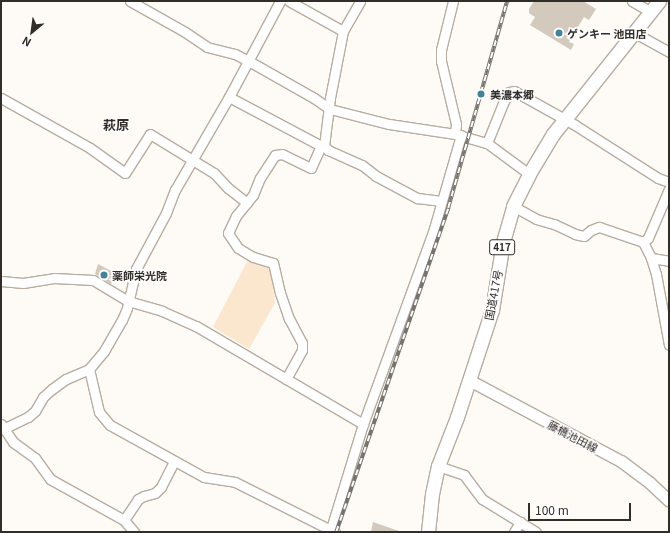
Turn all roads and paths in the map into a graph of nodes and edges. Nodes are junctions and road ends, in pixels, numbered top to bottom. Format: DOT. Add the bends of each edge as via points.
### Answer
graph roads {
  1 [pos="130,1"];
  2 [pos="280,1"];
  3 [pos="289,1"];
  4 [pos="360,1"];
  5 [pos="453,1"];
  6 [pos="632,1"];
  7 [pos="659,1"];
  8 [pos="651,12"];
  9 [pos="343,30"];
  10 [pos="635,33"];
  11 [pos="669,52"];
  12 [pos="248,60"];
  13 [pos="229,97"];
  14 [pos="1,98"];
  15 [pos="330,109"];
  16 [pos="565,120"];
  17 [pos="458,134"];
  18 [pos="487,143"];
  19 [pos="323,146"];
  20 [pos="192,159"];
  21 [pos="528,174"];
  22 [pos="669,182"];
  23 [pos="669,189"];
  24 [pos="442,201"];
  25 [pos="246,203"];
  26 [pos="513,206"];
  27 [pos="643,242"];
  28 [pos="651,258"];
  29 [pos="669,261"];
  30 [pos="1,281"];
  31 [pos="128,301"];
  32 [pos="669,345"];
  33 [pos="90,369"];
  34 [pos="286,379"];
  35 [pos="470,380"];
  36 [pos="363,424"];
  37 [pos="2,427"];
  38 [pos="174,461"];
  39 [pos="438,466"];
  40 [pos="669,501"];
  41 [pos="124,520"];
  42 [pos="520,522"];
  43 [pos="332,531"];
  44 [pos="134,532"];
  45 [pos="428,532"];
  46 [pos="514,532"];
  47 [pos="536,532"];
  1 -- 12 [label="street" via="207,47"];
  2 -- 12 [label="street"];
  3 -- 9 [label="street"];
  4 -- 9 [label="street"];
  5 -- 17 [label="street" via="441,61"];
  6 -- 8 [label="street"];
  7 -- 8 [label="highway, 国道417号 / 417"];
  8 -- 10 [label="highway, 国道417号 / 417"];
  9 -- 15 [label="street"];
  10 -- 11 [label="street"];
  10 -- 16 [label="highway, 国道417号 / 417"];
  12 -- 13 [label="street"];
  12 -- 15 [label="street"];
  13 -- 19 [label="street"];
  13 -- 20 [label="street"];
  14 -- 20 [label="street" via="90,148 125,174 150,134"];
  15 -- 17 [label="street" via="389,124"];
  15 -- 19 [label="street"];
  16 -- 18 [label="street" via="514,91 509,92"];
  16 -- 21 [label="highway, 国道417号 / 417"];
  16 -- 22 [label="street" via="658,178"];
  17 -- 18 [label="street"];
  17 -- 24 [label="street"];
  18 -- 21 [label="street"];
  19 -- 24 [label="street" via="362,165 376,176 417,198"];
  19 -- 25 [label="street" via="311,168 282,154 275,154"];
  20 -- 25 [label="street" via="214,173"];
  20 -- 31 [label="street" via="136,269"];
  21 -- 26 [label="highway, 国道417号 / 417"];
  23 -- 27 [label="street" via="648,238"];
  24 -- 36 [label="street"];
  25 -- 34 [label="street" via="228,233 238,248 253,257 273,263 289,319 302,343 302,350"];
  26 -- 27 [label="street" via="536,219 575,234 584,236 599,227"];
  26 -- 35 [label="highway, 国道417号 / 417" via="503,242 492,310"];
  27 -- 28 [label="street"];
  28 -- 29 [label="street"];
  28 -- 32 [label="street"];
  30 -- 31 [label="street" via="23,284 54,278 93,280"];
  31 -- 33 [label="street" via="122,320"];
  31 -- 34 [label="street" via="162,311 196,326"];
  33 -- 37 [label="street" via="52,388 28,417"];
  33 -- 38 [label="street" via="95,399 102,418"];
  34 -- 36 [label="street"];
  35 -- 39 [label="highway, 国道417号 / 417"];
  35 -- 40 [label="main road, 藤橋池田線" via="621,461"];
  36 -- 43 [label="street"];
  37 -- 41 [label="street" via="13,442 36,458 50,479"];
  38 -- 41 [label="street" via="161,487 155,493 138,499"];
  38 -- 43 [label="street" via="204,477 234,482"];
  39 -- 42 [label="street" via="464,475 482,499"];
  39 -- 45 [label="highway, 国道417号 / 417"];
  41 -- 44 [label="street"];
  42 -- 46 [label="street"];
  42 -- 47 [label="street"];
}
